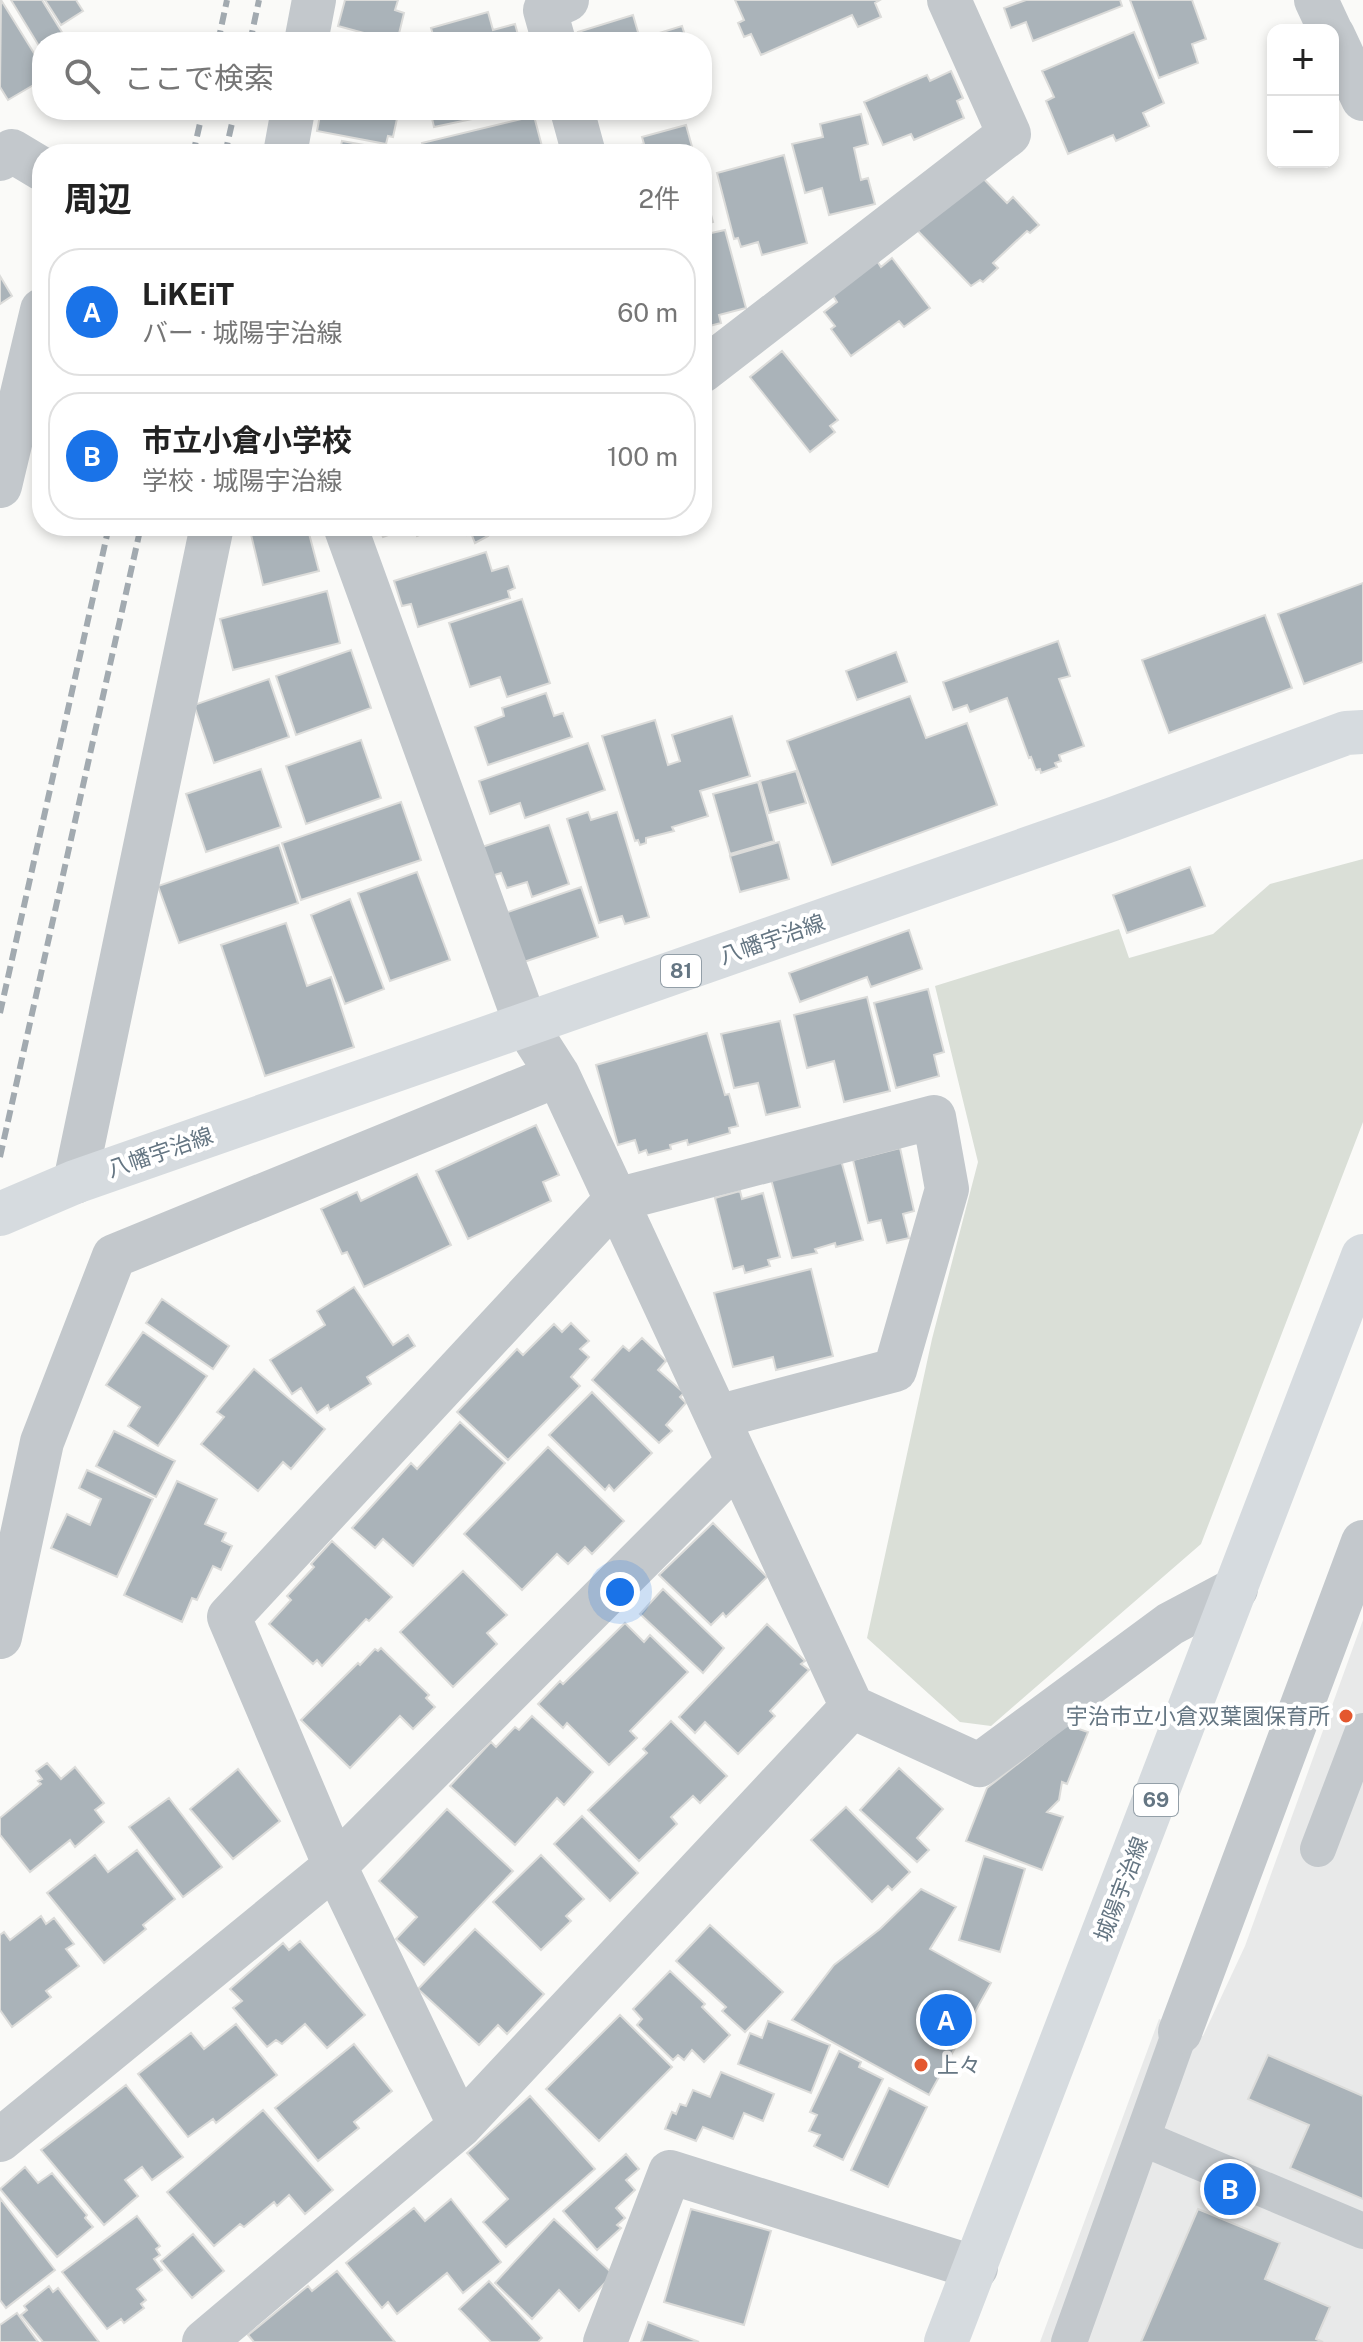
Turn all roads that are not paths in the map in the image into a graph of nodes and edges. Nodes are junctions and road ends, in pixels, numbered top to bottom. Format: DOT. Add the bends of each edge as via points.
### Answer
graph roads {
  1 [pos="314,0"];
  2 [pos="567,0"];
  3 [pos="949,0"];
  4 [pos="1316,0"];
  5 [pos="1328,24"];
  6 [pos="308,32"];
  7 [pos="551,32"];
  8 [pos="1339,48"];
  9 [pos="1363,99"];
  10 [pos="291,120"];
  11 [pos="575,120"];
  12 [pos="287,144"];
  13 [pos="581,144"];
  14 [pos="0,159"];
  15 [pos="32,163"];
  16 [pos="32,352"];
  17 [pos="712,363"];
  18 [pos="0,486"];
  19 [pos="210,536"];
  20 [pos="349,536"];
  21 [pos="1363,732"];
  22 [pos="526,1025"];
  23 [pos="558,1075"];
  24 [pos="75,1182"];
  25 [pos="616,1200"];
  26 [pos="0,1214"];
  27 [pos="1363,1256"];
  28 [pos="717,1417"];
  29 [pos="738,1462"];
  30 [pos="1363,1542"];
  31 [pos="1236,1589"];
  32 [pos="0,1637"];
  33 [pos="852,1707"];
  34 [pos="1363,1731"];
  35 [pos="1318,1849"];
  36 [pos="335,1866"];
  37 [pos="1180,2032"];
  38 [pos="460,2126"];
  39 [pos="1142,2138"];
  40 [pos="0,2140"];
  41 [pos="1363,2231"];
  42 [pos="976,2268"];
  43 [pos="204,2342"];
  44 [pos="605,2342"];
  45 [pos="946,2342"];
  46 [pos="1069,2342"];
  1 -- 6 [label="street"];
  2 -- 7 [label="street" via="545,10"];
  3 -- 17 [label="street" via="1009,134"];
  4 -- 5 [label="street"];
  8 -- 9 [label="street"];
  10 -- 12 [label="street"];
  11 -- 13 [label="street"];
  14 -- 15 [label="street" via="12,151"];
  16 -- 18 [label="street"];
  19 -- 24 [label="street"];
  20 -- 22 [label="street"];
  21 -- 22 [label="main road, 八幡宇治線 / 81" via="1346,733"];
  22 -- 23 [label="street"];
  22 -- 24 [label="main road, 八幡宇治線 / 81"];
  23 -- 25 [label="street"];
  23 -- 32 [label="street" via="114,1256 42,1442"];
  24 -- 26 [label="main road, 八幡宇治線 / 81"];
  25 -- 28 [label="street"];
  25 -- 28 [label="street" via="934,1117 947,1189 895,1370"];
  25 -- 36 [label="street" via="229,1617"];
  27 -- 31 [label="main road, 城陽宇治線 / 69"];
  28 -- 29 [label="street"];
  29 -- 33 [label="street"];
  29 -- 36 [label="street"];
  30 -- 37 [label="street"];
  31 -- 33 [label="street" via="1170,1624 979,1765"];
  31 -- 42 [label="main road, 城陽宇治線 / 69"];
  33 -- 38 [label="street"];
  34 -- 35 [label="lane"];
  36 -- 38 [label="street"];
  36 -- 40 [label="street"];
  37 -- 39 [label="lane"];
  38 -- 43 [label="street"];
  39 -- 41 [label="lane"];
  39 -- 46 [label="lane"];
  42 -- 44 [label="street" via="670,2172"];
  42 -- 45 [label="main road, 城陽宇治線 / 69"];
}
